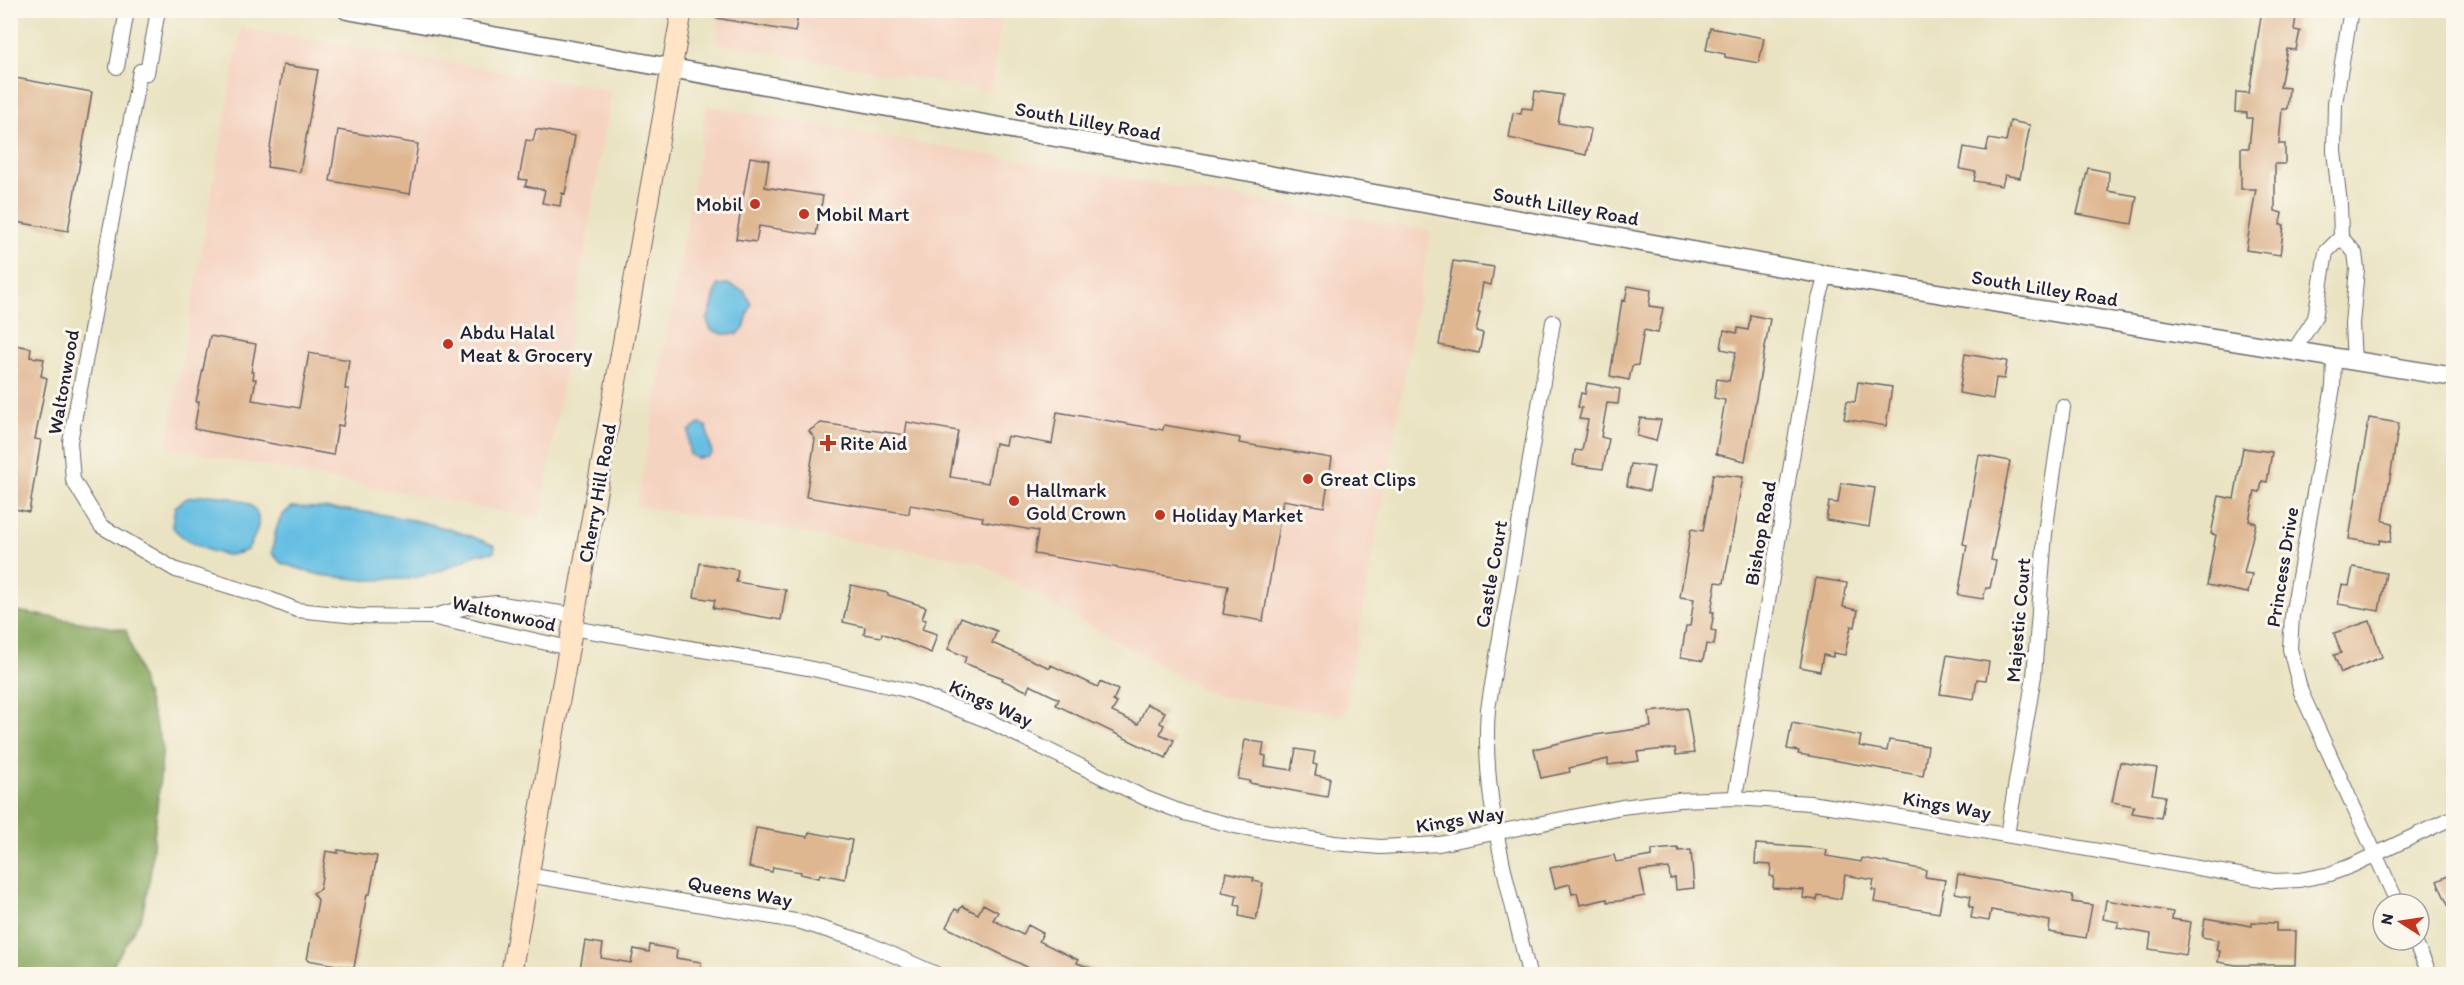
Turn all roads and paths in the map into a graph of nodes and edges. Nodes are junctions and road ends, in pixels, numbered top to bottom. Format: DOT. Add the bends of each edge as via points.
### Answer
graph roads {
  1 [pos="127,10"];
  2 [pos="158,10"];
  3 [pos="347,10"];
  4 [pos="682,10"];
  5 [pos="2351,10"];
  6 [pos="117,67"];
  7 [pos="673,69"];
  8 [pos="2341,237"];
  9 [pos="1826,275"];
  10 [pos="1553,322"];
  11 [pos="2293,352"];
  12 [pos="2334,358"];
  13 [pos="2354,362"];
  14 [pos="2454,377"];
  15 [pos="2063,407"];
  16 [pos="431,617"];
  17 [pos="573,621"];
  18 [pos="569,648"];
  19 [pos="1735,798"];
  20 [pos="2454,817"];
  21 [pos="1497,834"];
  22 [pos="2007,835"];
  23 [pos="2376,854"];
  24 [pos="528,875"];
  25 [pos="2393,892"];
  26 [pos="2419,952"];
  27 [pos="921,971"];
  28 [pos="511,975"];
  29 [pos="936,975"];
  30 [pos="1529,975"];
  31 [pos="2430,975"];
  1 -- 6 [label="street"];
  2 -- 16 [label="street, Waltonwood" via="70,442 73,480 100,526 176,570 297,610"];
  3 -- 7 [label="street, South Lilley Road"];
  4 -- 7 [label="main road, Cherry Hill Road"];
  5 -- 8 [label="street" via="2335,112"];
  7 -- 9 [label="street, South Lilley Road"];
  7 -- 17 [label="main road, Cherry Hill Road"];
  8 -- 11 [label="street" via="2326,252 2315,318"];
  8 -- 13 [label="street" via="2355,253 2357,269 2352,324"];
  9 -- 11 [label="street, South Lilley Road"];
  9 -- 19 [label="street, Bishop Road" via="1818,303"];
  10 -- 21 [label="street, Castle Court" via="1488,710 1488,769"];
  11 -- 12 [label="street, South Lilley Road"];
  12 -- 13 [label="street, South Lilley Road"];
  12 -- 23 [label="street, Princess Drive" via="2333,387 2292,616 2290,649 2301,692"];
  13 -- 14 [label="street, South Lilley Road"];
  15 -- 22 [label="street, Majestic Court" via="2045,532 2034,676"];
  16 -- 17 [label="street, Waltonwood" via="496,603"];
  16 -- 18 [label="street, Waltonwood"];
  17 -- 18 [label="main road, Cherry Hill Road"];
  17 -- 21 [label="street, Kings Way" via="911,691 989,721 1145,798 1235,826 1380,847 1438,844"];
  18 -- 24 [label="main road, Cherry Hill Road"];
  19 -- 21 [label="street, Kings Way" via="1622,807"];
  19 -- 22 [label="street, Kings Way" via="1810,803"];
  20 -- 23 [label="street, Kings Way"];
  21 -- 30 [label="street, Castle Court"];
  22 -- 23 [label="street, Kings Way" via="2274,881 2330,874"];
  23 -- 25 [label="street, Princess Drive"];
  24 -- 27 [label="street, Queens Way" via="801,922 862,941"];
  24 -- 28 [label="main road, Cherry Hill Road"];
  26 -- 31 [label="street"];
  27 -- 29 [label="street, Queens Way"];
}
